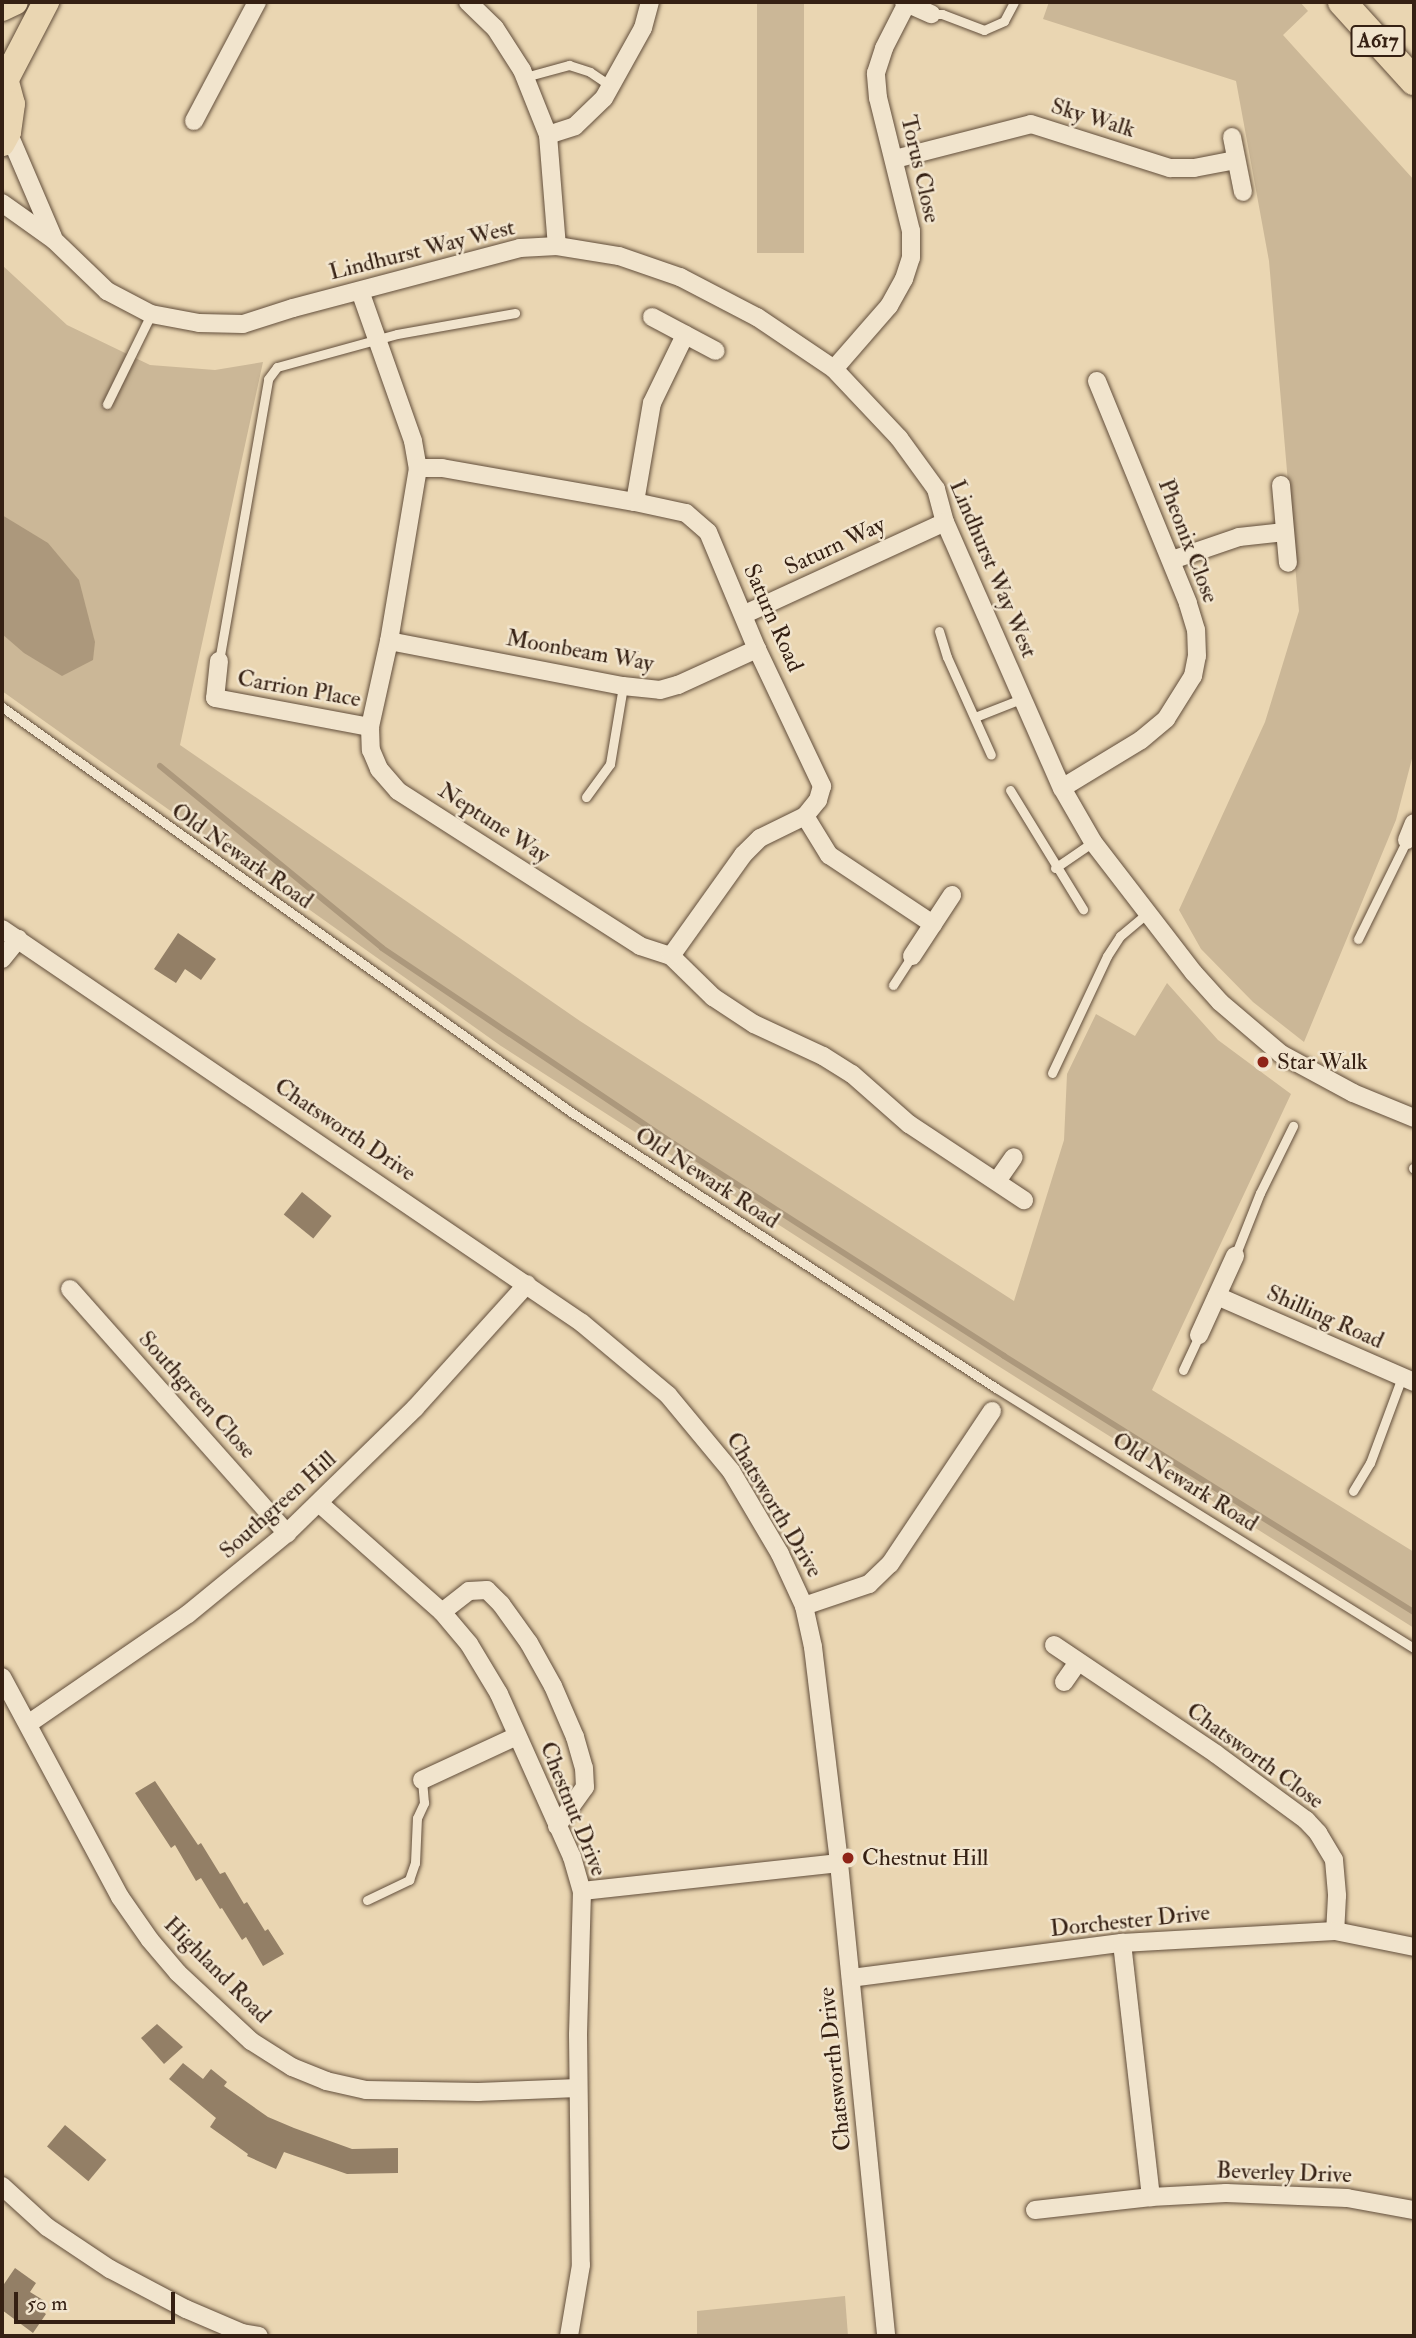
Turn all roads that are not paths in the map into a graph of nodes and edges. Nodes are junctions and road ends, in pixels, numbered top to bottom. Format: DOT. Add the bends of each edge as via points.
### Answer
graph roads {
  1 [pos="15,2"];
  2 [pos="46,2"];
  3 [pos="257,2"];
  4 [pos="468,2"];
  5 [pos="650,2"];
  6 [pos="1014,2"];
  7 [pos="1342,2"];
  8 [pos="905,3"];
  9 [pos="2,8"];
  10 [pos="931,14"];
  11 [pos="4,72"];
  12 [pos="525,77"];
  13 [pos="1414,81"];
  14 [pos="611,86"];
  15 [pos="194,121"];
  16 [pos="548,135"];
  17 [pos="1232,137"];
  18 [pos="5,138"];
  19 [pos="895,159"];
  20 [pos="1236,160"];
  21 [pos="1243,192"];
  22 [pos="2,203"];
  23 [pos="54,240"];
  24 [pos="556,246"];
  25 [pos="360,291"];
  26 [pos="515,313"];
  27 [pos="151,314"];
  28 [pos="652,317"];
  29 [pos="685,335"];
  30 [pos="379,340"];
  31 [pos="716,351"];
  32 [pos="834,369"];
  33 [pos="1097,381"];
  34 [pos="107,404"];
  35 [pos="418,468"];
  36 [pos="1281,485"];
  37 [pos="635,502"];
  38 [pos="946,522"];
  39 [pos="1285,532"];
  40 [pos="1172,560"];
  41 [pos="1288,563"];
  42 [pos="745,614"];
  43 [pos="939,631"];
  44 [pos="389,640"];
  45 [pos="757,649"];
  46 [pos="219,660"];
  47 [pos="623,686"];
  48 [pos="1021,699"];
  49 [pos="2,707"];
  50 [pos="975,718"];
  51 [pos="370,727"];
  52 [pos="991,755"];
  53 [pos="1062,788"];
  54 [pos="1010,790"];
  55 [pos="586,797"];
  56 [pos="804,816"];
  57 [pos="1414,822"];
  58 [pos="1407,840"];
  59 [pos="1093,842"];
  60 [pos="1055,868"];
  61 [pos="952,895"];
  62 [pos="1083,909"];
  63 [pos="1146,914"];
  64 [pos="933,925"];
  65 [pos="2,929"];
  66 [pos="18,939"];
  67 [pos="1358,939"];
  68 [pos="671,956"];
  69 [pos="912,956"];
  70 [pos="2,959"];
  71 [pos="893,985"];
  72 [pos="1052,1073"];
  73 [pos="1414,1118"];
  74 [pos="1293,1126"];
  75 [pos="1014,1157"];
  76 [pos="997,1181"];
  77 [pos="1024,1200"];
  78 [pos="1235,1256"];
  79 [pos="527,1284"];
  80 [pos="70,1289"];
  81 [pos="1217,1296"];
  82 [pos="1199,1335"];
  83 [pos="1183,1370"];
  84 [pos="1408,1379"];
  85 [pos="992,1411"];
  86 [pos="1353,1491"];
  87 [pos="320,1504"];
  88 [pos="287,1533"];
  89 [pos="804,1606"];
  90 [pos="442,1612"];
  91 [pos="1054,1645"];
  92 [pos="1414,1648"];
  93 [pos="1078,1661"];
  94 [pos="2,1677"];
  95 [pos="1064,1682"];
  96 [pos="28,1724"];
  97 [pos="517,1736"];
  98 [pos="422,1780"];
  99 [pos="557,1826"];
  100 [pos="839,1863"];
  101 [pos="582,1891"];
  102 [pos="367,1900"];
  103 [pos="1335,1931"];
  104 [pos="1122,1942"];
  105 [pos="1414,1947"];
  106 [pos="851,1978"];
  107 [pos="579,2088"];
  108 [pos="2,2186"];
  109 [pos="1151,2197"];
  110 [pos="1035,2210"];
  111 [pos="1414,2210"];
  112 [pos="259,2336"];
  113 [pos="569,2336"];
  114 [pos="886,2336"];
  1 -- 9 [label="main road"];
  2 -- 11 [label="main road"];
  3 -- 15 [label="street"];
  4 -- 12 [label="street" via="495,28"];
  5 -- 14 [label="street" via="643,28"];
  6 -- 10 [label="lane" via="1004,21 984,30"];
  7 -- 13 [label="highway, A617"];
  8 -- 10 [label="street, Torus Close"];
  8 -- 19 [label="street, Torus Close" via="876,73"];
  11 -- 18 [label="main road" via="12,104"];
  12 -- 14 [label="lane" via="569,65"];
  12 -- 16 [label="street"];
  14 -- 16 [label="street" via="588,116"];
  16 -- 24 [label="street"];
  17 -- 20 [label="street"];
  18 -- 23 [label="street, Lindhurst Way West"];
  19 -- 20 [label="street, Sky Walk" via="1031,124 1170,168"];
  19 -- 32 [label="street, Torus Close" via="911,231 911,258 889,306"];
  20 -- 21 [label="street"];
  22 -- 23 [label="street, Lindhurst Way West"];
  23 -- 27 [label="street, Lindhurst Way West" via="107,291"];
  24 -- 25 [label="street, Lindhurst Way West" via="520,248"];
  24 -- 32 [label="street, Lindhurst Way West" via="619,256 680,276 757,317"];
  25 -- 27 [label="street, Lindhurst Way West" via="243,324 199,323"];
  25 -- 30 [label="street, Neptune Way"];
  26 -- 30 [label="lane"];
  27 -- 34 [label="lane"];
  28 -- 29 [label="street"];
  29 -- 31 [label="street"];
  29 -- 37 [label="street" via="652,403"];
  30 -- 35 [label="street, Neptune Way"];
  30 -- 46 [label="lane" via="277,367 268,379"];
  32 -- 38 [label="street, Lindhurst Way West" via="899,438 936,489"];
  33 -- 40 [label="street, Pheonix Close"];
  35 -- 37 [label="street, Saturn Road" via="442,468"];
  35 -- 44 [label="street, Neptune Way"];
  36 -- 39 [label="street"];
  37 -- 42 [label="street, Saturn Road" via="686,513 697,520 708,532"];
  38 -- 42 [label="street, Saturn Way"];
  38 -- 48 [label="street, Lindhurst Way West"];
  39 -- 40 [label="street" via="1239,537"];
  39 -- 41 [label="street"];
  40 -- 53 [label="street, Pheonix Close" via="1196,630 1193,676 1166,719 1141,740"];
  42 -- 45 [label="street, Saturn Road"];
  43 -- 50 [label="lane"];
  44 -- 47 [label="street, Moonbeam Way"];
  44 -- 51 [label="street, Neptune Way"];
  45 -- 47 [label="street, Moonbeam Way" via="660,690"];
  45 -- 56 [label="street, Saturn Road" via="822,786 818,800"];
  46 -- 51 [label="street, Carrion Place" via="215,698"];
  47 -- 55 [label="lane" via="610,764"];
  48 -- 50 [label="lane"];
  48 -- 53 [label="street, Lindhurst Way West"];
  49 -- 92 [label="lane, Old Newark Road" via="570,1112 996,1388"];
  50 -- 52 [label="lane"];
  51 -- 68 [label="street, Neptune Way" via="379,769 398,791 640,946"];
  53 -- 59 [label="street, Lindhurst Way West"];
  54 -- 60 [label="lane"];
  56 -- 64 [label="street" via="829,855"];
  56 -- 68 [label="street" via="760,838 743,855"];
  57 -- 58 [label="street"];
  58 -- 67 [label="lane"];
  59 -- 60 [label="lane"];
  59 -- 63 [label="street, Lindhurst Way West"];
  60 -- 62 [label="lane"];
  61 -- 64 [label="street"];
  63 -- 72 [label="lane" via="1120,936 1107,956"];
  63 -- 73 [label="street, Lindhurst Way West" via="1220,1002 1282,1054 1353,1093"];
  64 -- 69 [label="street"];
  65 -- 66 [label="street, Chatsworth Drive"];
  66 -- 70 [label="street"];
  66 -- 79 [label="street, Chatsworth Drive"];
  68 -- 76 [label="street, Neptune Way" via="713,997 754,1024 852,1074 909,1124"];
  69 -- 71 [label="lane"];
  74 -- 78 [label="lane"];
  75 -- 76 [label="street"];
  76 -- 77 [label="street, Neptune Way"];
  78 -- 81 [label="street"];
  79 -- 87 [label="street, Southgreen Hill" via="468,1353"];
  79 -- 89 [label="street, Chatsworth Drive" via="668,1395 700,1430 745,1494"];
  80 -- 88 [label="street, Southgreen Close"];
  81 -- 82 [label="street"];
  81 -- 84 [label="street, Shilling Road"];
  82 -- 83 [label="lane"];
  84 -- 86 [label="lane"];
  85 -- 89 [label="street" via="890,1564 869,1584"];
  87 -- 88 [label="street, Southgreen Hill"];
  87 -- 90 [label="street, Chestnut Drive"];
  88 -- 96 [label="street, Southgreen Hill" via="188,1614"];
  89 -- 100 [label="street, Chatsworth Drive"];
  90 -- 97 [label="street, Chestnut Drive" via="469,1644"];
  90 -- 99 [label="street" via="469,1591 487,1590 529,1643 553,1686 575,1737 585,1787"];
  91 -- 93 [label="street, Chatsworth Close"];
  93 -- 95 [label="street"];
  93 -- 103 [label="street, Chatsworth Close" via="1306,1820 1334,1860"];
  94 -- 96 [label="street, Highland Road"];
  96 -- 107 [label="street, Highland Road" via="120,1897 150,1940 187,1982 251,2041 292,2067 366,2090"];
  97 -- 98 [label="street"];
  97 -- 99 [label="street, Chestnut Drive"];
  98 -- 102 [label="lane" via="424,1803 417,1818 415,1863 409,1880"];
  99 -- 101 [label="street, Chestnut Drive"];
  100 -- 101 [label="street"];
  100 -- 106 [label="street, Chatsworth Drive"];
  101 -- 107 [label="street, Chestnut Drive"];
  103 -- 104 [label="street, Dorchester Drive"];
  103 -- 105 [label="street, Dorchester Drive"];
  104 -- 106 [label="street, Dorchester Drive"];
  104 -- 109 [label="street"];
  106 -- 114 [label="street, Chatsworth Drive"];
  107 -- 113 [label="street, Chestnut Drive" via="581,2265"];
  108 -- 112 [label="street" via="47,2227 110,2269 186,2308"];
  109 -- 110 [label="street, Beverley Drive"];
  109 -- 111 [label="street, Beverley Drive" via="1226,2193 1347,2198"];
}
